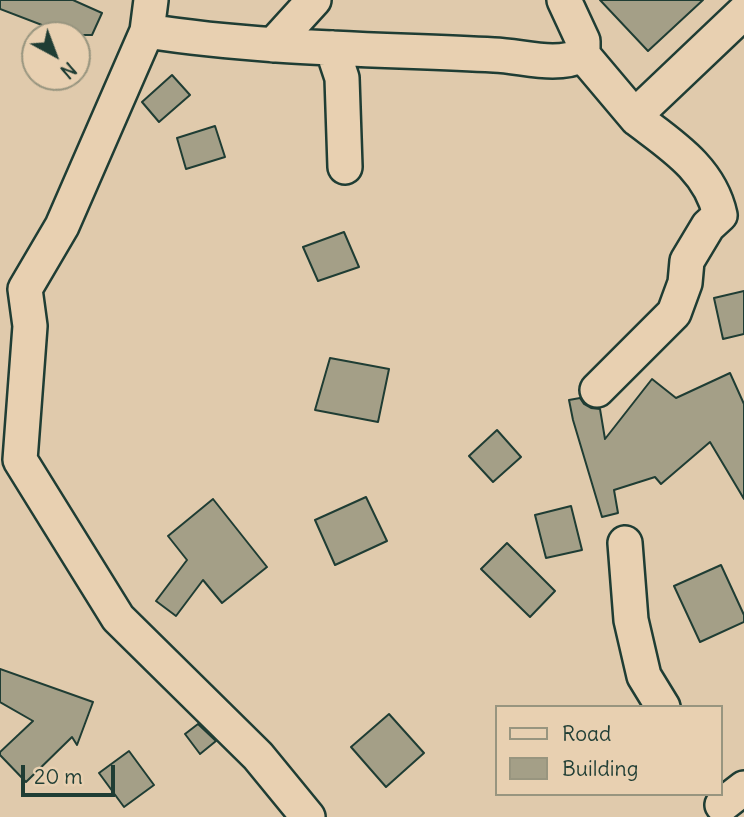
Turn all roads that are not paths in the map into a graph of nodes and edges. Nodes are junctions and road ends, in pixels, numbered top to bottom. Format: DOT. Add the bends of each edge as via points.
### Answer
graph roads {
  1 [pos="314,0"];
  2 [pos="564,0"];
  3 [pos="744,12"];
  4 [pos="149,16"];
  5 [pos="273,46"];
  6 [pos="332,48"];
  7 [pos="583,55"];
  8 [pos="637,119"];
  9 [pos="345,167"];
  10 [pos="597,390"];
  11 [pos="625,543"];
  12 [pos="662,705"];
  13 [pos="308,817"];
  1 -- 5 [label="street"];
  2 -- 7 [label="street" via="583,41"];
  3 -- 8 [label="street" via="643,108"];
  4 -- 5 [label="street" via="197,39"];
  4 -- 13 [label="street" via="62,226 25,289 30,326 20,460 118,618 258,756"];
  5 -- 6 [label="street"];
  6 -- 7 [label="street" via="550,61 570,61"];
  6 -- 9 [label="street" via="342,78"];
  7 -- 8 [label="street"];
  8 -- 10 [label="street" via="695,165 718,202 720,215 687,261 674,313"];
  11 -- 12 [label="street" via="631,620 645,676"];
}
